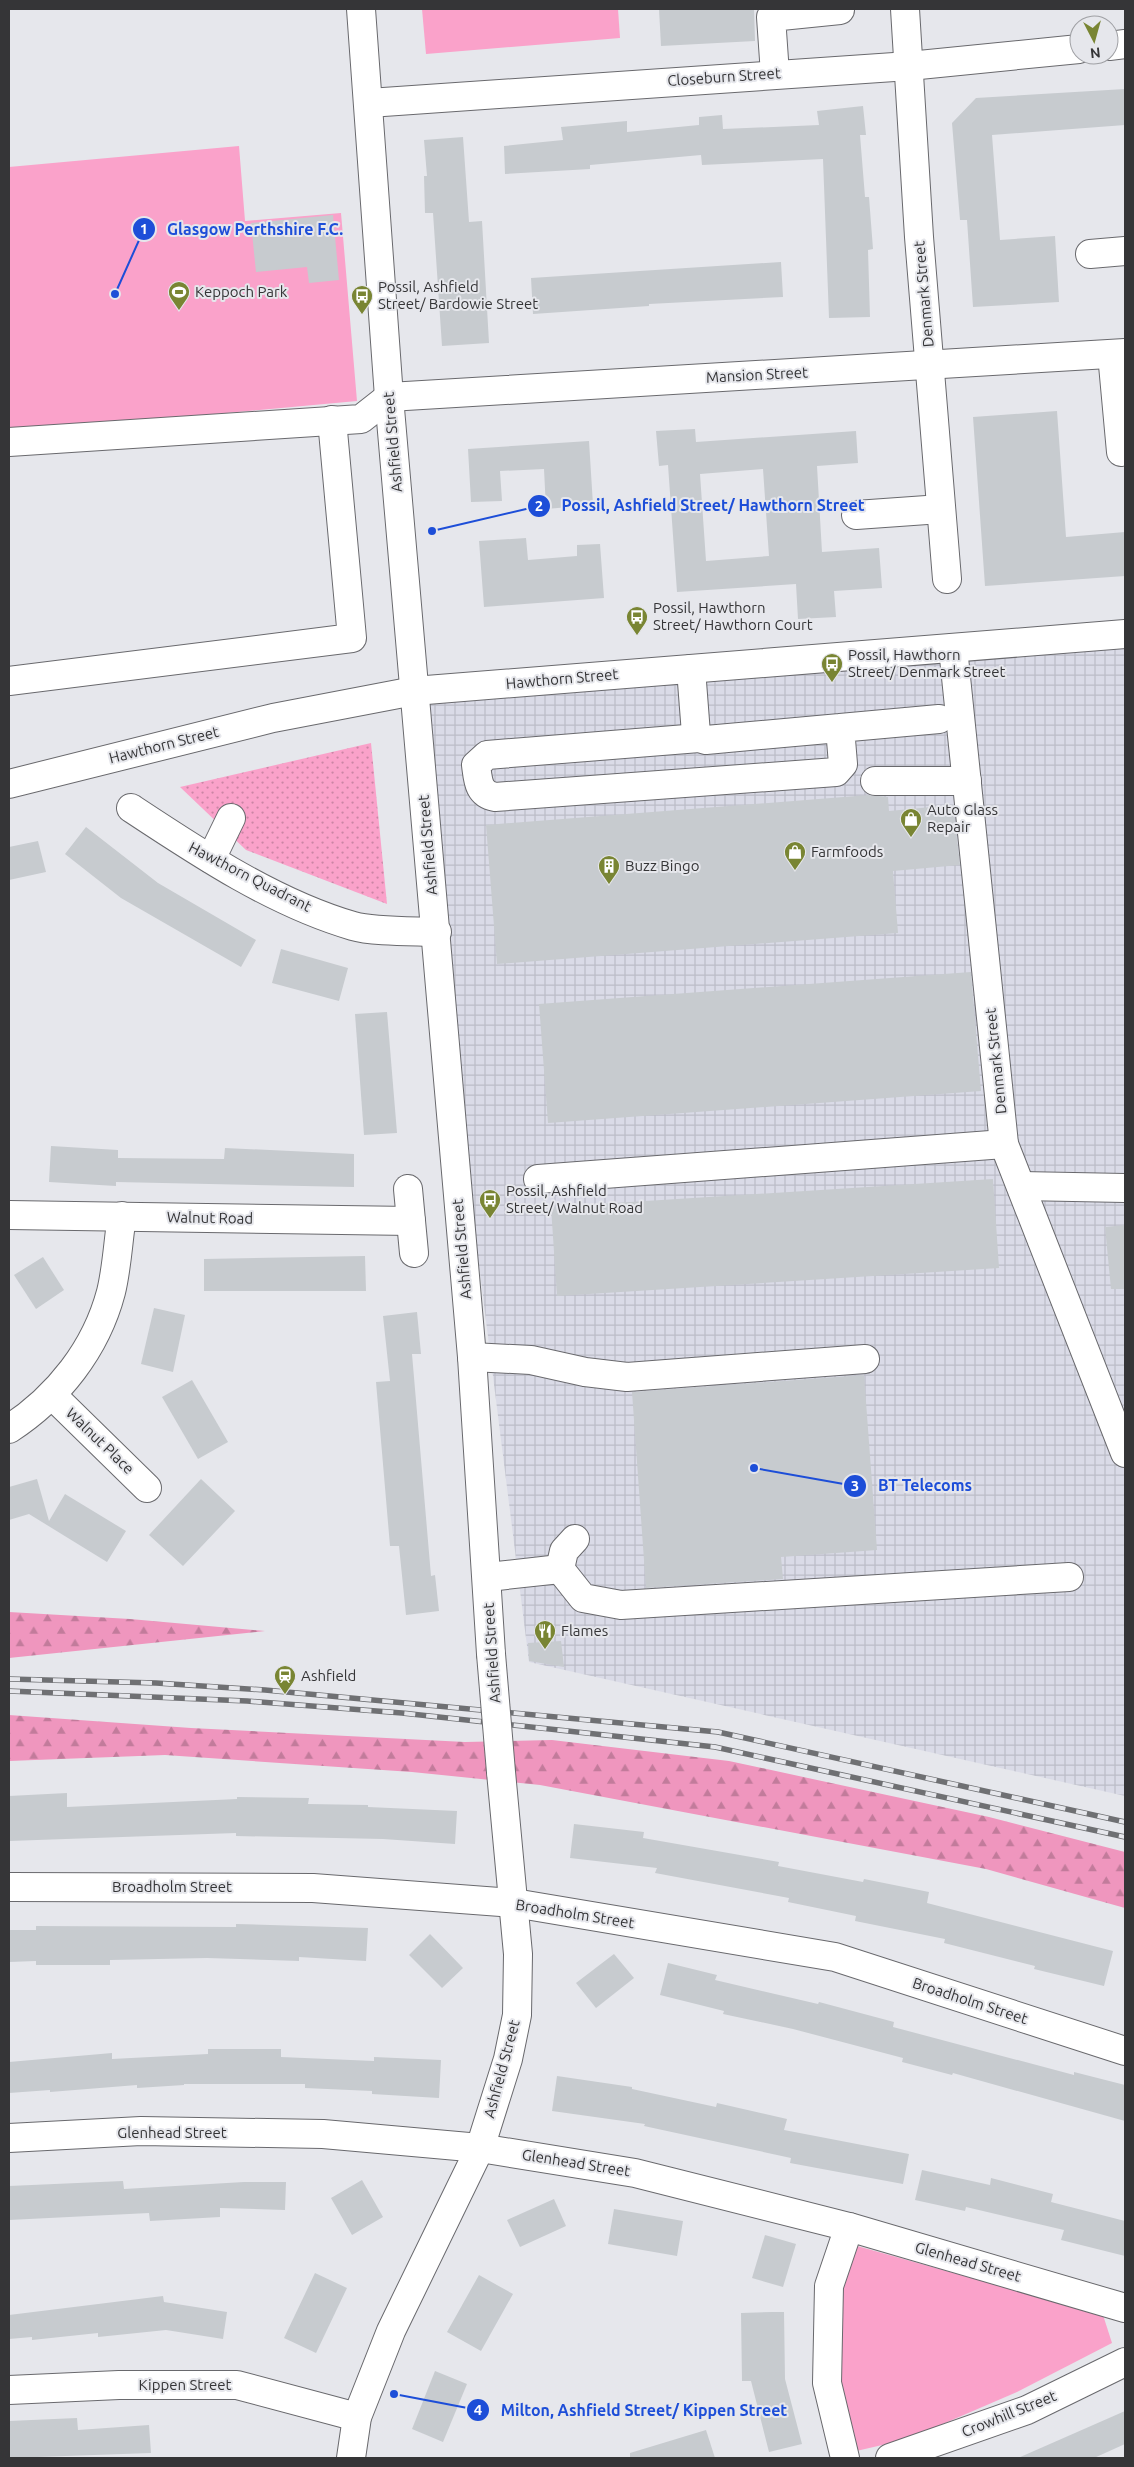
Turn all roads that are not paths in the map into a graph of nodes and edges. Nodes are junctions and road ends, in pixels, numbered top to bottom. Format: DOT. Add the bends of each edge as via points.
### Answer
graph roads {
  1 [pos="361,9"];
  2 [pos="905,9"];
  3 [pos="840,10"];
  4 [pos="1069,50"];
  5 [pos="909,66"];
  6 [pos="775,74"];
  7 [pos="369,103"];
  8 [pos="1125,251"];
  9 [pos="1090,254"];
  10 [pos="1118,353"];
  11 [pos="929,364"];
  12 [pos="389,397"];
  13 [pos="332,420"];
  14 [pos="9,442"];
  15 [pos="1121,452"];
  16 [pos="941,510"];
  17 [pos="856,516"];
  18 [pos="947,579"];
  19 [pos="1125,634"];
  20 [pos="953,648"];
  21 [pos="691,669"];
  22 [pos="9,681"];
  23 [pos="414,691"];
  24 [pos="939,719"];
  25 [pos="840,728"];
  26 [pos="699,738"];
  27 [pos="874,781"];
  28 [pos="967,781"];
  29 [pos="9,784"];
  30 [pos="131,808"];
  31 [pos="231,818"];
  32 [pos="211,859"];
  33 [pos="437,932"];
  34 [pos="1004,1144"];
  35 [pos="538,1179"];
  36 [pos="1021,1186"];
  37 [pos="1125,1188"];
  38 [pos="408,1189"];
  39 [pos="9,1216"];
  40 [pos="122,1216"];
  41 [pos="411,1221"];
  42 [pos="414,1253"];
  43 [pos="472,1357"];
  44 [pos="865,1359"];
  45 [pos="52,1395"];
  46 [pos="9,1429"];
  47 [pos="1125,1453"];
  48 [pos="147,1488"];
  49 [pos="575,1539"];
  50 [pos="560,1569"];
  51 [pos="488,1577"];
  52 [pos="1069,1577"];
  53 [pos="9,1887"];
  54 [pos="514,1903"];
  55 [pos="1125,2051"];
  56 [pos="9,2138"];
  57 [pos="480,2148"];
  58 [pos="849,2227"];
  59 [pos="1125,2308"];
  60 [pos="1125,2362"];
  61 [pos="9,2390"];
  62 [pos="357,2417"];
  63 [pos="351,2458"];
  64 [pos="845,2458"];
  65 [pos="890,2458"];
  1 -- 7 [label="street, Ashfield Street"];
  2 -- 5 [label="street, Denmark Street"];
  3 -- 6 [label="street" via="771,17"];
  4 -- 5 [label="street, Closeburn Street"];
  5 -- 6 [label="street, Closeburn Street"];
  5 -- 11 [label="street, Denmark Street"];
  6 -- 7 [label="street, Closeburn Street"];
  7 -- 12 [label="street, Ashfield Street"];
  8 -- 9 [label="street"];
  10 -- 11 [label="street, Mansion Street"];
  10 -- 15 [label="street"];
  11 -- 12 [label="street, Mansion Street"];
  11 -- 16 [label="street, Denmark Street"];
  12 -- 13 [label="street" via="361,419"];
  12 -- 23 [label="street, Ashfield Street"];
  13 -- 14 [label="street"];
  13 -- 22 [label="street" via="352,638"];
  16 -- 17 [label="street"];
  16 -- 18 [label="street, Denmark Street"];
  19 -- 20 [label="street, Hawthorn Street"];
  20 -- 21 [label="street, Hawthorn Street"];
  20 -- 28 [label="street, Denmark Street"];
  21 -- 23 [label="street, Hawthorn Street"];
  21 -- 26 [label="street" via="696,734"];
  23 -- 29 [label="street, Hawthorn Street" via="273,718"];
  23 -- 33 [label="street, Ashfield Street"];
  24 -- 25 [label="street"];
  25 -- 26 [label="street"];
  25 -- 26 [label="street" via="843,764 836,772 494,796 486,795 478,782 476,765 487,755"];
  27 -- 28 [label="street"];
  28 -- 34 [label="street, Denmark Street"];
  30 -- 32 [label="street, Hawthorn Quadrant"];
  31 -- 32 [label="street"];
  32 -- 33 [label="street, Hawthorn Quadrant" via="290,901 354,926"];
  33 -- 43 [label="street, Ashfield Street"];
  34 -- 35 [label="street"];
  34 -- 36 [label="street, Denmark Street"];
  36 -- 37 [label="street"];
  36 -- 47 [label="street, Denmark Street"];
  38 -- 41 [label="street"];
  39 -- 40 [label="street, Walnut Road"];
  40 -- 41 [label="street, Walnut Road"];
  40 -- 45 [label="street" via="112,1290 101,1324 82,1358"];
  41 -- 42 [label="street"];
  43 -- 44 [label="street" via="531,1360 584,1372 627,1377"];
  43 -- 51 [label="street, Ashfield Street"];
  45 -- 46 [label="street"];
  45 -- 48 [label="street, Walnut Place"];
  49 -- 50 [label="street" via="564,1551"];
  50 -- 51 [label="street"];
  50 -- 52 [label="street" via="583,1598 621,1605"];
  51 -- 54 [label="street, Ashfield Street, bridge" via="501,1772"];
  53 -- 54 [label="street, Broadholm Street" via="313,1888"];
  54 -- 55 [label="street, Broadholm Street" via="835,1957"];
  54 -- 57 [label="street, Ashfield Street" via="518,1954 517,2016 508,2059"];
  56 -- 57 [label="street, Glenhead Street" via="141,2132 323,2134"];
  57 -- 58 [label="street, Glenhead Street" via="635,2173"];
  57 -- 62 [label="street, Ashfield Street" via="391,2331"];
  58 -- 59 [label="street, Glenhead Street"];
  58 -- 64 [label="street" via="828,2286 827,2383"];
  60 -- 65 [label="street, Crowhill Street" via="1027,2410"];
  61 -- 62 [label="street, Kippen Street" via="119,2385 238,2385"];
  62 -- 63 [label="street, Ashfield Street"];
}
